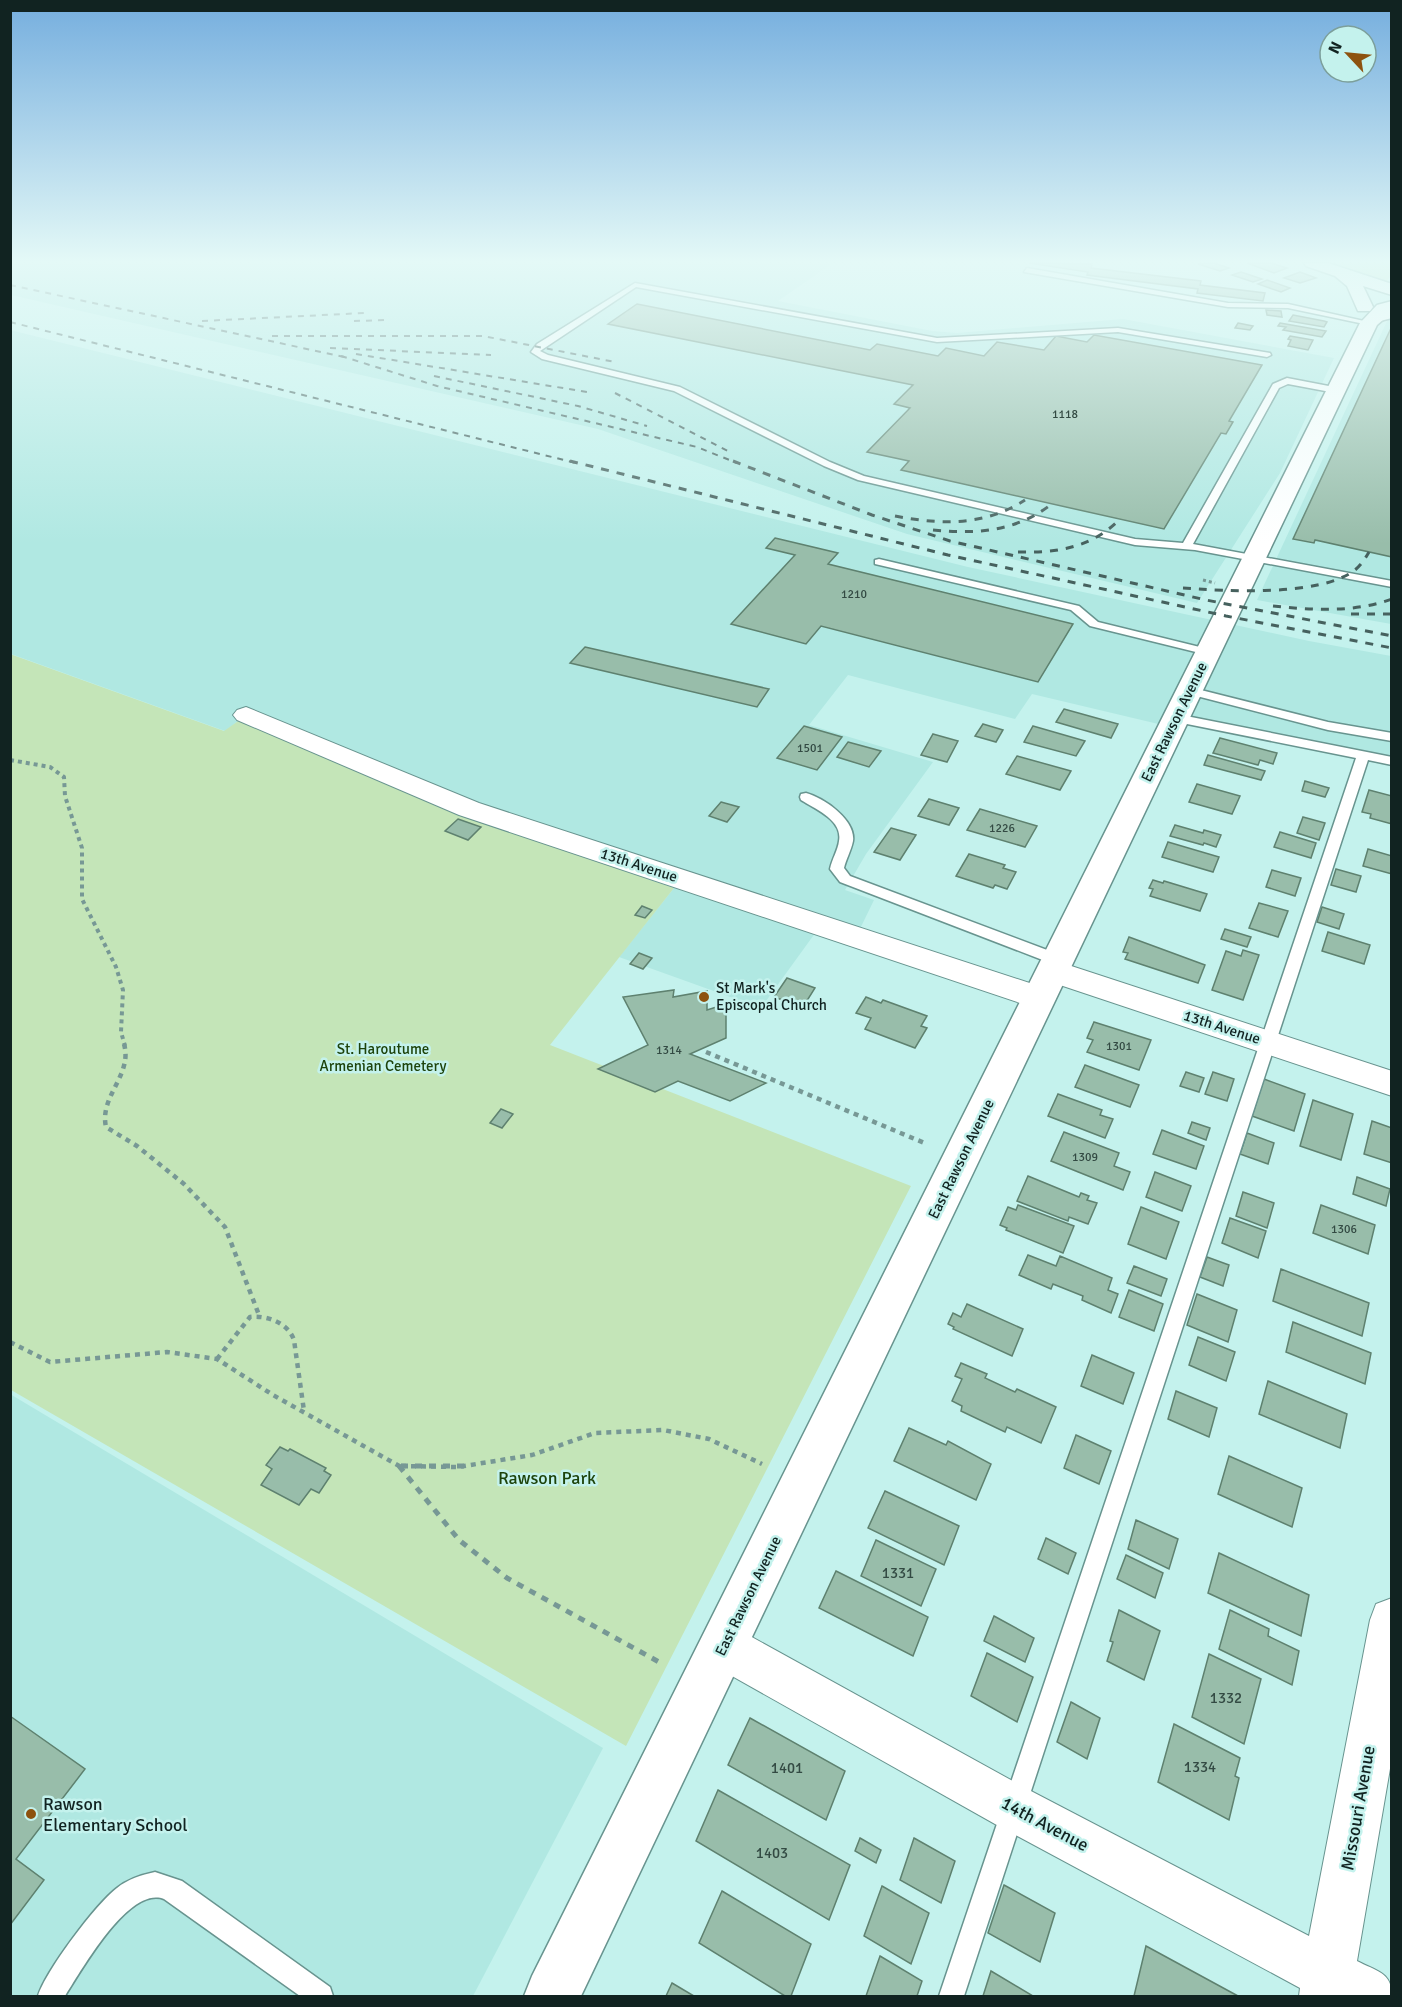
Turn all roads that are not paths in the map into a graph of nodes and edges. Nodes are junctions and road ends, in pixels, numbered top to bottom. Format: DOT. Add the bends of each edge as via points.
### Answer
graph roads {
  1 [pos="544,357"];
  2 [pos="1353,357"];
  3 [pos="1336,390"];
  4 [pos="1186,547"];
  5 [pos="1255,557"];
  6 [pos="879,562"];
  7 [pos="1392,584"];
  8 [pos="1208,652"];
  9 [pos="1189,691"];
  10 [pos="246,715"];
  11 [pos="1176,718"];
  12 [pos="1392,737"];
  13 [pos="1363,755"];
  14 [pos="1392,761"];
  15 [pos="806,797"];
  16 [pos="1050,976"];
  17 [pos="1269,1042"];
  18 [pos="1392,1084"];
  19 [pos="1392,1620"];
  20 [pos="723,1646"];
  21 [pos="1012,1807"];
  22 [pos="1340,1989"];
  23 [pos="311,1994"];
  24 [pos="50,1996"];
  25 [pos="552,1996"];
  26 [pos="951,1996"];
  1 -- 4 [label="lane" via="677,389 861,478 1134,542"];
  2 -- 3 [label="main road, East Rawson Avenue"];
  3 -- 4 [label="lane" via="1287,381 1276,386"];
  3 -- 5 [label="main road, East Rawson Avenue"];
  4 -- 5 [label="lane"];
  5 -- 7 [label="lane"];
  5 -- 8 [label="main road, East Rawson Avenue"];
  6 -- 8 [label="lane" via="1074,608 1094,624"];
  8 -- 9 [label="main road, East Rawson Avenue"];
  9 -- 11 [label="main road, East Rawson Avenue"];
  9 -- 12 [label="lane" via="1328,726"];
  10 -- 16 [label="street, 13th Avenue" via="469,809"];
  11 -- 13 [label="lane"];
  11 -- 16 [label="main road, East Rawson Avenue"];
  13 -- 14 [label="lane"];
  13 -- 17 [label="lane"];
  15 -- 16 [label="lane" via="840,821 846,841 837,869 845,879"];
  16 -- 17 [label="street, 13th Avenue"];
  16 -- 20 [label="main road, East Rawson Avenue"];
  17 -- 18 [label="street, 13th Avenue"];
  17 -- 21 [label="lane"];
  19 -- 22 [label="street, Missouri Avenue"];
  20 -- 21 [label="street, 14th Avenue"];
  20 -- 25 [label="main road, East Rawson Avenue"];
  21 -- 22 [label="street, 14th Avenue"];
  21 -- 26 [label="lane"];
  23 -- 24 [label="lane" via="173,1890 155,1884 133,1890 114,1905"];
}
